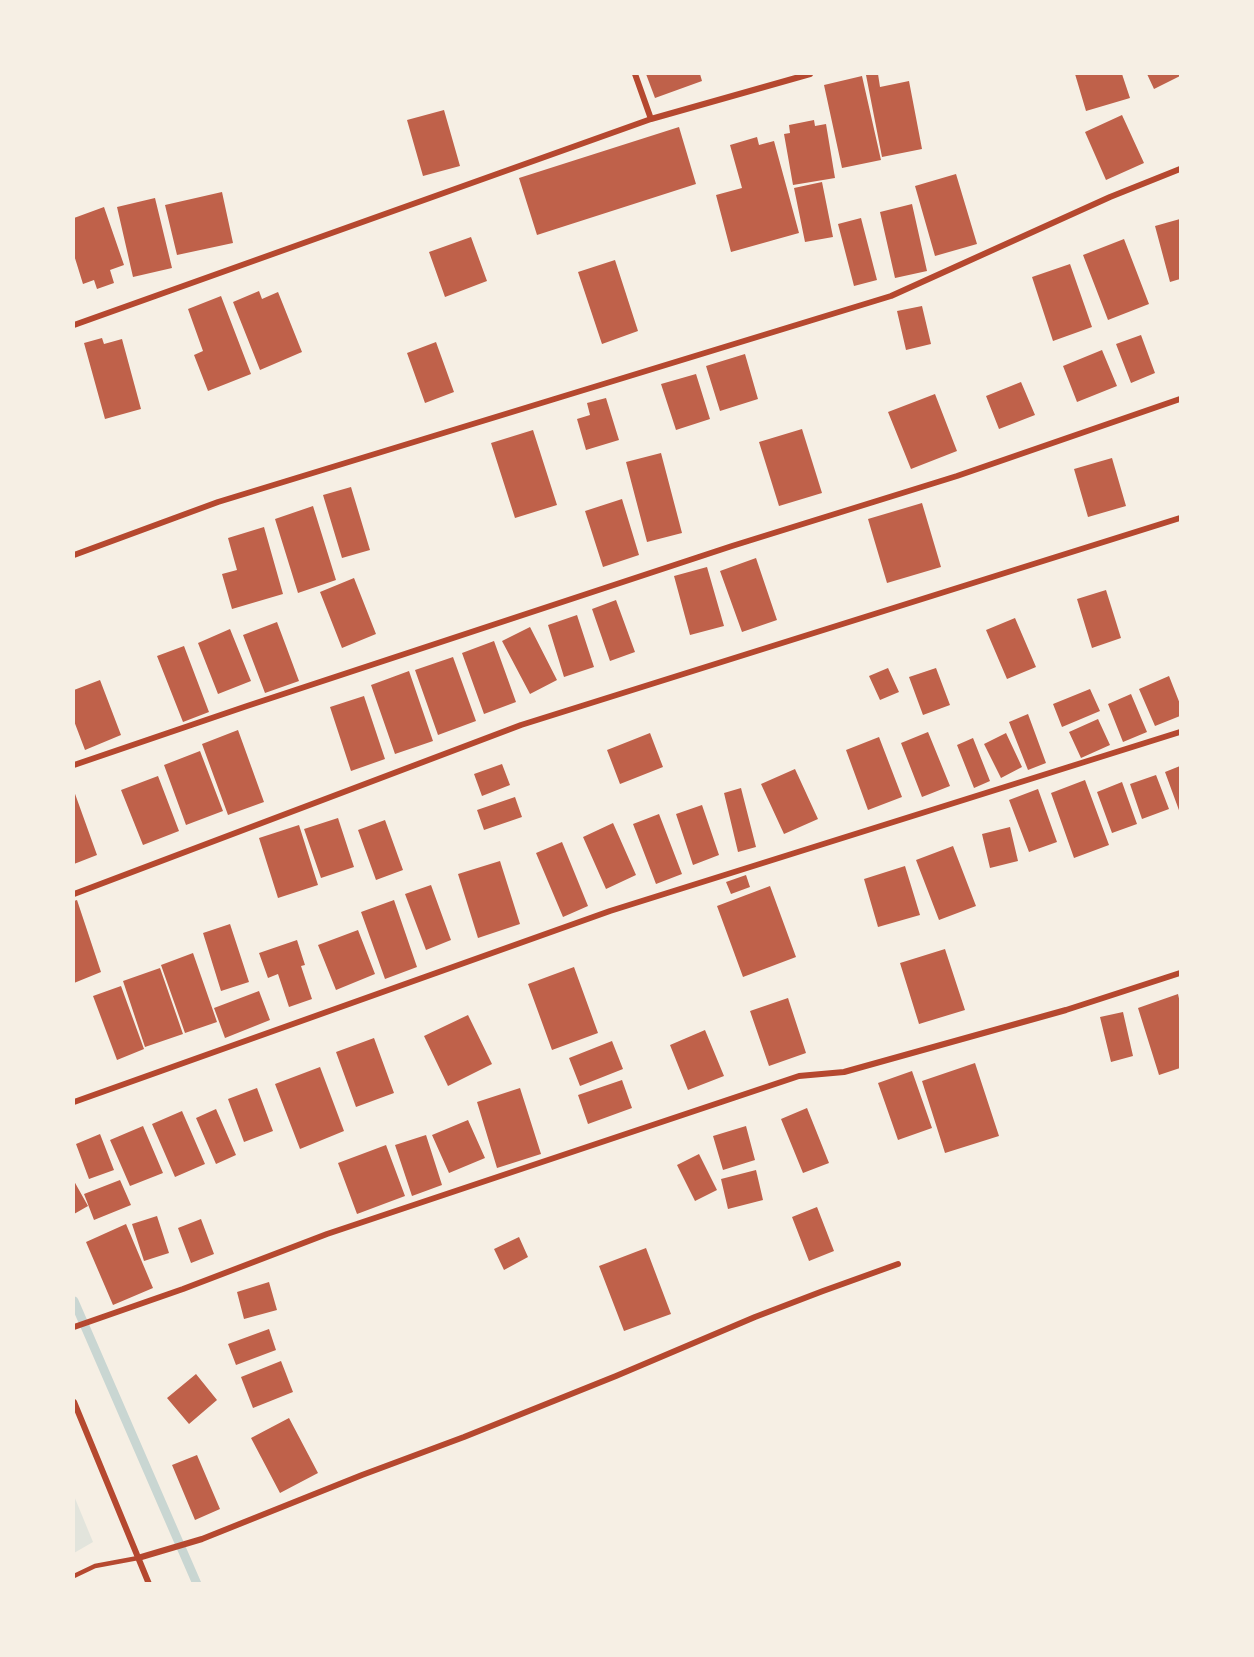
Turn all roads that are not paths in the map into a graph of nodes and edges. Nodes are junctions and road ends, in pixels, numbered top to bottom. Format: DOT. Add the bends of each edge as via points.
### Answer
graph roads {
  1 [pos="635,74"];
  2 [pos="810,74"];
  3 [pos="651,118"];
  4 [pos="1180,169"];
  5 [pos="74,325"];
  6 [pos="1180,399"];
  7 [pos="1180,518"];
  8 [pos="74,555"];
  9 [pos="1180,732"];
  10 [pos="74,765"];
  11 [pos="74,894"];
  12 [pos="1180,973"];
  13 [pos="74,1102"];
  14 [pos="898,1264"];
  15 [pos="74,1327"];
  16 [pos="74,1402"];
  17 [pos="138,1558"];
  18 [pos="74,1576"];
  19 [pos="149,1584"];
  1 -- 3 [label="street"];
  2 -- 3 [label="street"];
  3 -- 5 [label="street"];
  4 -- 8 [label="street" via="891,296 218,502"];
  6 -- 10 [label="street" via="957,476 732,546"];
  7 -- 11 [label="street" via="521,725"];
  9 -- 13 [label="street" via="610,911"];
  12 -- 15 [label="street" via="1066,1010 844,1072 799,1076 327,1233"];
  14 -- 17 [label="street" via="813,1294 202,1539"];
  16 -- 17 [label="street"];
  17 -- 18 [label="lane" via="95,1566"];
  17 -- 19 [label="street"];
}
